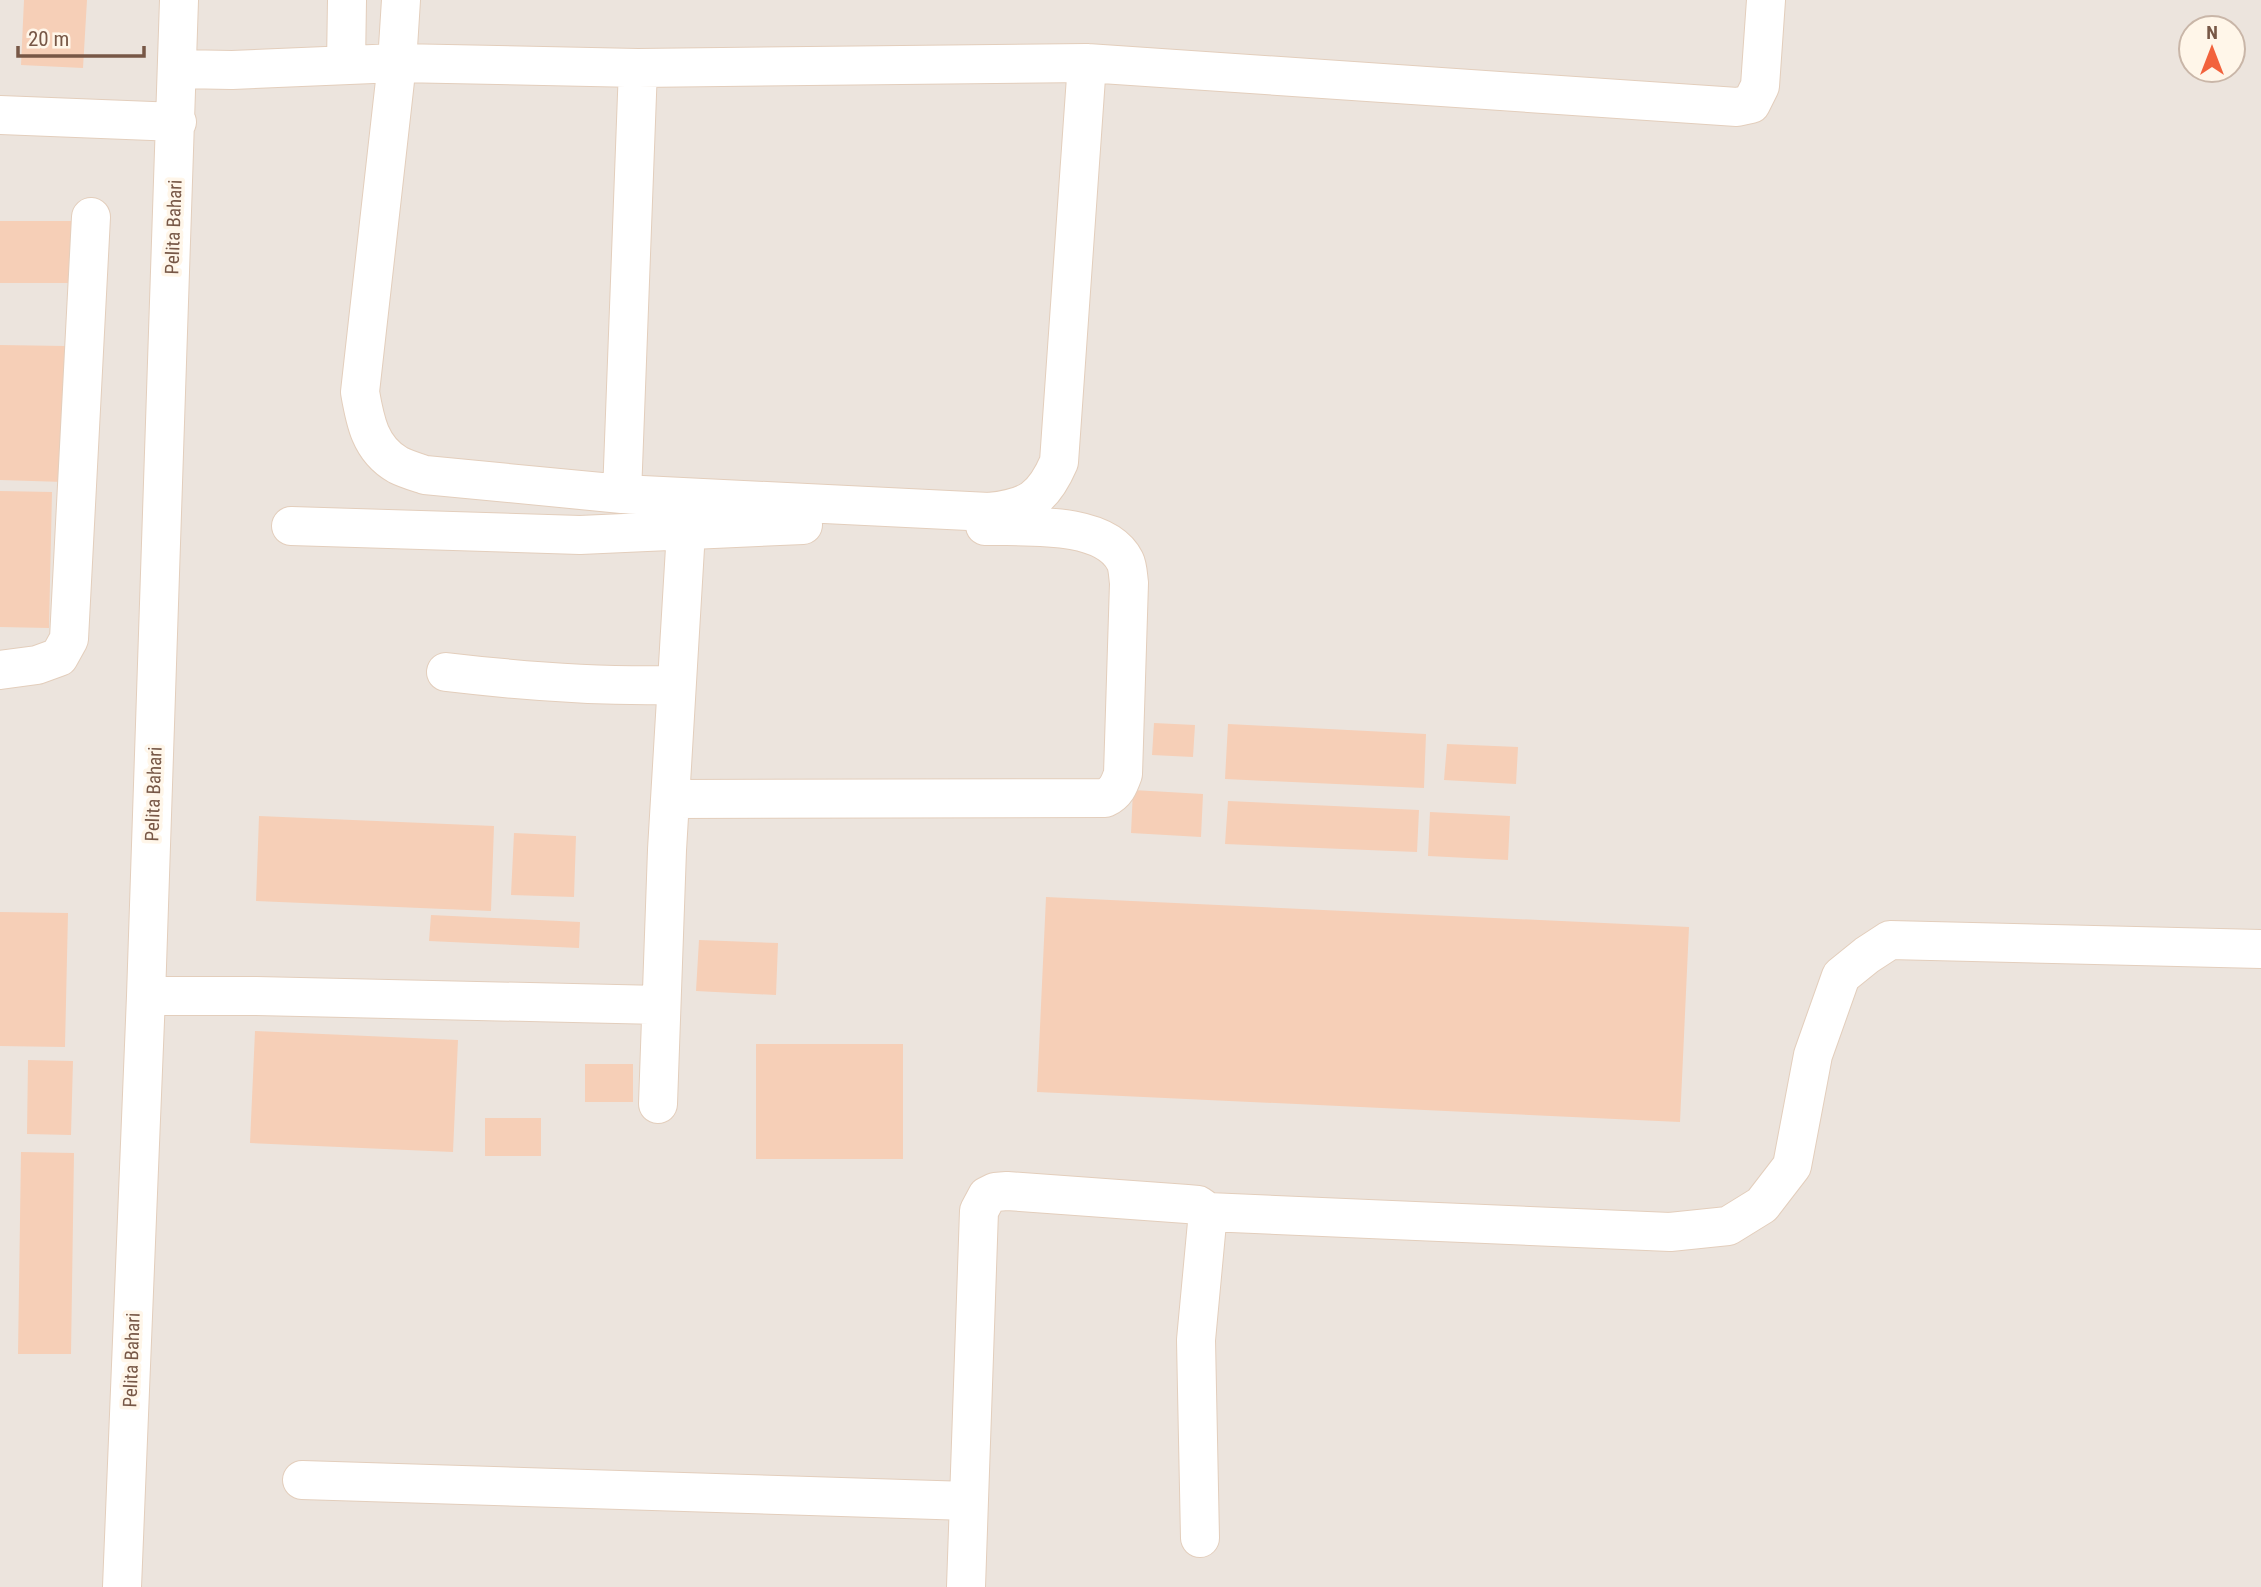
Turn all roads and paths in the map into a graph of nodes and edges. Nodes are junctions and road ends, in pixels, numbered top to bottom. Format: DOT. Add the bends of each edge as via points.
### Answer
graph roads {
  1 [pos="179,0"];
  2 [pos="347,0"];
  3 [pos="401,0"];
  4 [pos="1766,0"];
  5 [pos="397,63"];
  6 [pos="1087,63"];
  7 [pos="346,64"];
  8 [pos="638,68"];
  9 [pos="178,69"];
  10 [pos="0,116"];
  11 [pos="177,122"];
  12 [pos="91,217"];
  13 [pos="622,494"];
  14 [pos="291,526"];
  15 [pos="686,531"];
  16 [pos="0,670"];
  17 [pos="446,672"];
  18 [pos="676,685"];
  19 [pos="670,799"];
  20 [pos="2261,949"];
  21 [pos="146,996"];
  22 [pos="660,1005"];
  23 [pos="658,1104"];
  24 [pos="1208,1212"];
  25 [pos="302,1480"];
  26 [pos="968,1501"];
  27 [pos="1200,1538"];
  28 [pos="122,1587"];
  29 [pos="966,1587"];
  1 -- 9 [label="lane, Pelita Bahari"];
  2 -- 7 [label="lane"];
  3 -- 5 [label="lane"];
  4 -- 6 [label="lane" via="1760,86 1751,104 1737,107"];
  5 -- 7 [label="lane"];
  5 -- 8 [label="lane"];
  5 -- 13 [label="lane" via="360,392 366,425 378,448 398,465 425,475"];
  6 -- 8 [label="lane"];
  6 -- 13 [label="lane" via="1059,462 1051,482 1035,498 1015,509 989,512"];
  7 -- 9 [label="lane"];
  8 -- 13 [label="lane"];
  9 -- 11 [label="lane, Pelita Bahari"];
  10 -- 11 [label="lane"];
  11 -- 21 [label="lane, Pelita Bahari"];
  12 -- 16 [label="lane" via="69,639 59,657 37,666"];
  14 -- 15 [label="lane" via="580,534"];
  15 -- 18 [label="lane"];
  15 -- 19 [label="lane" via="853,522 1069,529 1098,537 1126,562 1129,583 1123,774 1112,795 1105,798"];
  17 -- 18 [label="lane" via="530,681"];
  18 -- 19 [label="lane"];
  19 -- 22 [label="lane"];
  20 -- 24 [label="lane" via="1890,940 1841,976 1813,1055 1792,1166 1762,1205 1728,1226 1670,1232"];
  21 -- 22 [label="lane"];
  21 -- 28 [label="lane, Pelita Bahari"];
  22 -- 23 [label="lane"];
  24 -- 26 [label="lane" via="1198,1205 1031,1192 987,1196 979,1211"];
  24 -- 27 [label="lane" via="1196,1340"];
  25 -- 26 [label="lane"];
  26 -- 29 [label="lane"];
}
